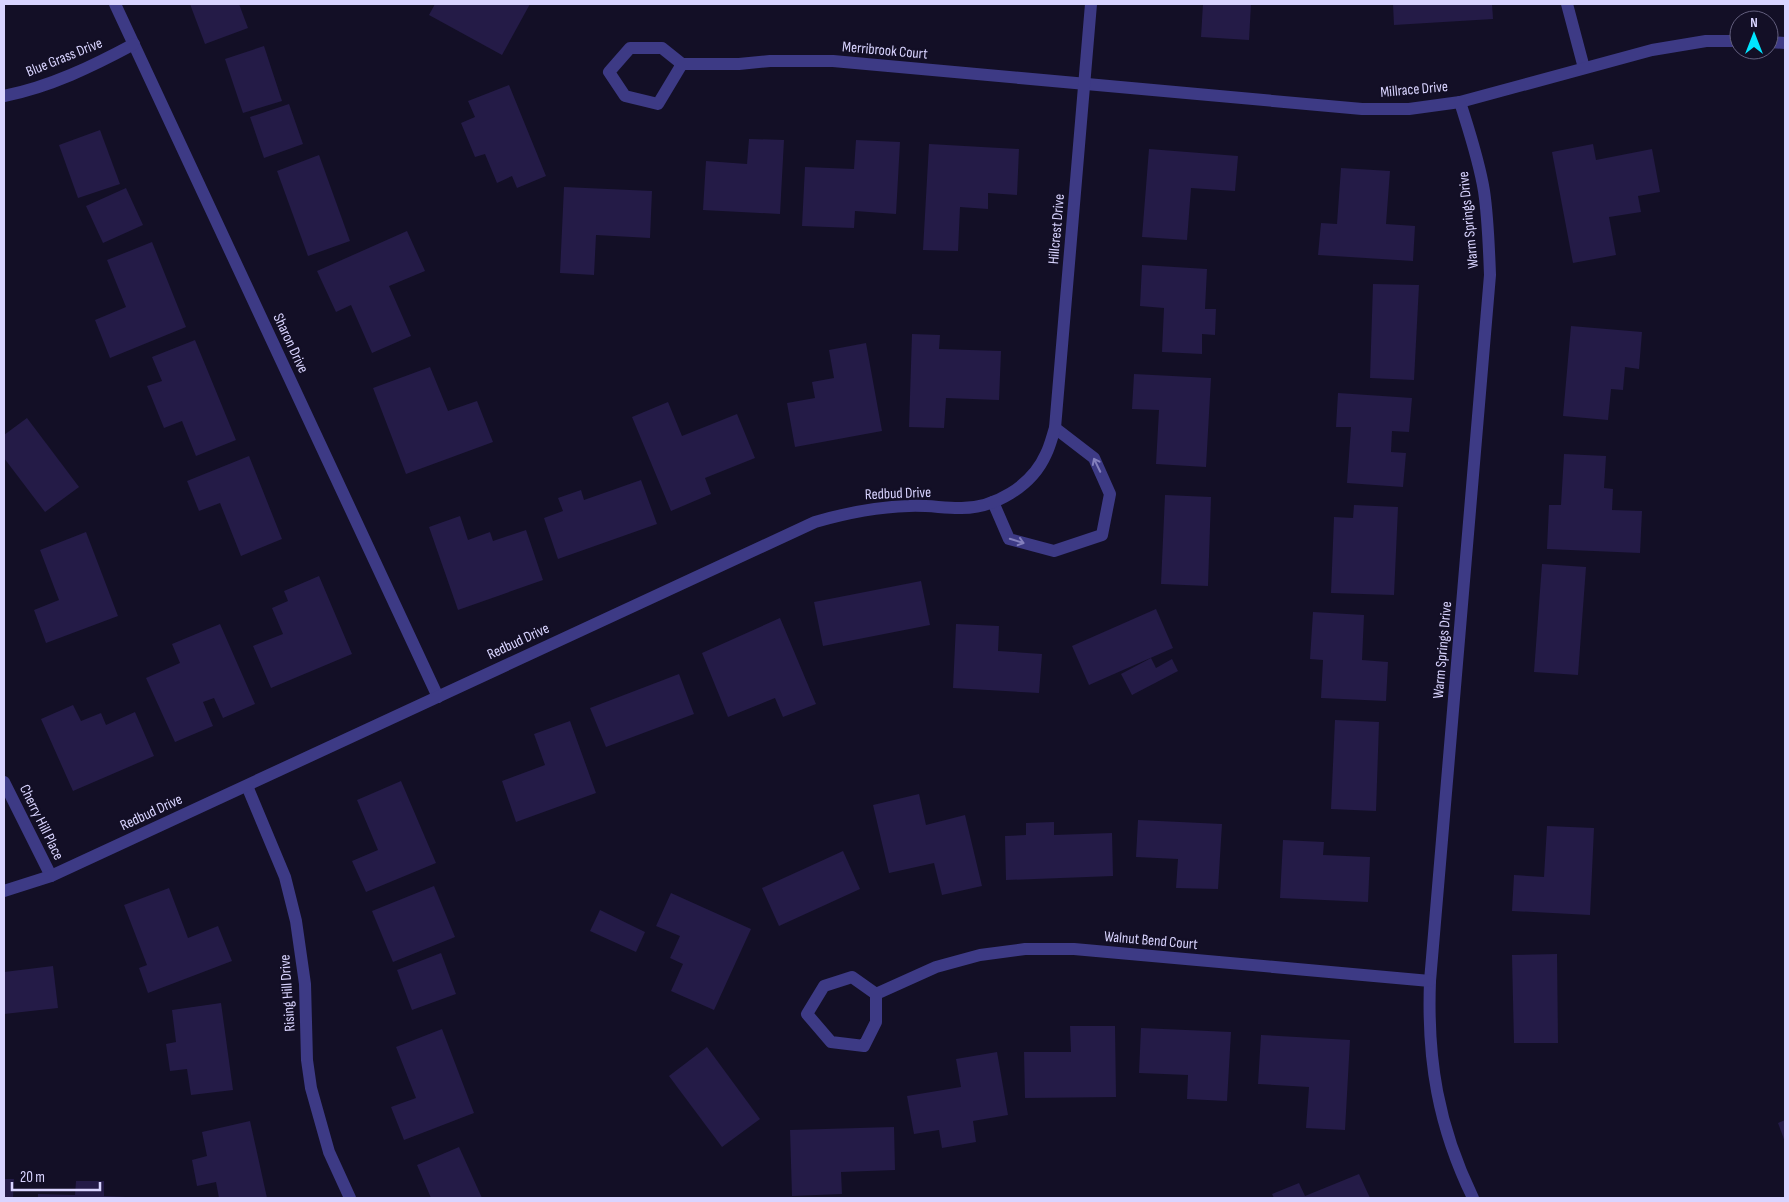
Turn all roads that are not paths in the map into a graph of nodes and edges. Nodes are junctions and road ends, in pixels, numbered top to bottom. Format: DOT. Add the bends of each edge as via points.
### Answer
graph roads {
  1 [pos="115,4"];
  2 [pos="1091,4"];
  3 [pos="1567,4"];
  4 [pos="1729,41"];
  5 [pos="134,44"];
  6 [pos="682,64"];
  7 [pos="1584,68"];
  8 [pos="1085,85"];
  9 [pos="4,96"];
  10 [pos="1460,102"];
  11 [pos="1055,428"];
  12 [pos="1046,455"];
  13 [pos="993,502"];
  14 [pos="438,697"];
  15 [pos="4,782"];
  16 [pos="247,786"];
  17 [pos="51,876"];
  18 [pos="4,891"];
  19 [pos="1430,981"];
  20 [pos="876,994"];
  21 [pos="350,1198"];
  22 [pos="1473,1198"];
  1 -- 5 [label="street, Sharon Drive"];
  2 -- 8 [label="street, Hillcrest Drive"];
  3 -- 7 [label="street"];
  4 -- 7 [label="street, Millrace Drive" via="1706,41 1652,50"];
  5 -- 9 [label="street, Blue Grass Drive" via="51,83"];
  5 -- 14 [label="street, Sharon Drive"];
  6 -- 6 [label="street" via="658,104 626,96 609,72 630,48 662,48"];
  6 -- 8 [label="street, Merribrook Court" via="833,61"];
  7 -- 10 [label="street, Millrace Drive"];
  8 -- 10 [label="street, Millrace Drive" via="1362,109 1409,109"];
  8 -- 11 [label="street, Hillcrest Drive"];
  10 -- 19 [label="street, Warm Springs Drive" via="1484,190 1490,275"];
  11 -- 12 [label="street, Hillcrest Drive"];
  13 -- 11 [label="street, one-way" via="1009,539 1054,551 1102,535 1110,494 1094,458"];
  12 -- 13 [label="street, Redbud Drive" via="1023,484"];
  13 -- 14 [label="street, Redbud Drive" via="961,508 878,507 815,522"];
  14 -- 16 [label="street, Redbud Drive"];
  15 -- 17 [label="street, Cherry Hill Place"];
  16 -- 17 [label="street, Redbud Drive"];
  16 -- 21 [label="street, Rising Hill Drive" via="285,877 296,921 305,984 311,1088 329,1152"];
  17 -- 18 [label="street, Redbud Drive"];
  19 -- 20 [label="street, Walnut Bend Court" via="1074,949 1025,949 980,955 936,967"];
  19 -- 22 [label="street, Warm Springs Drive" via="1430,1048 1434,1083 1450,1145"];
  20 -- 20 [label="street" via="876,1022 864,1046 831,1042 807,1014 824,986 852,977"];
}
